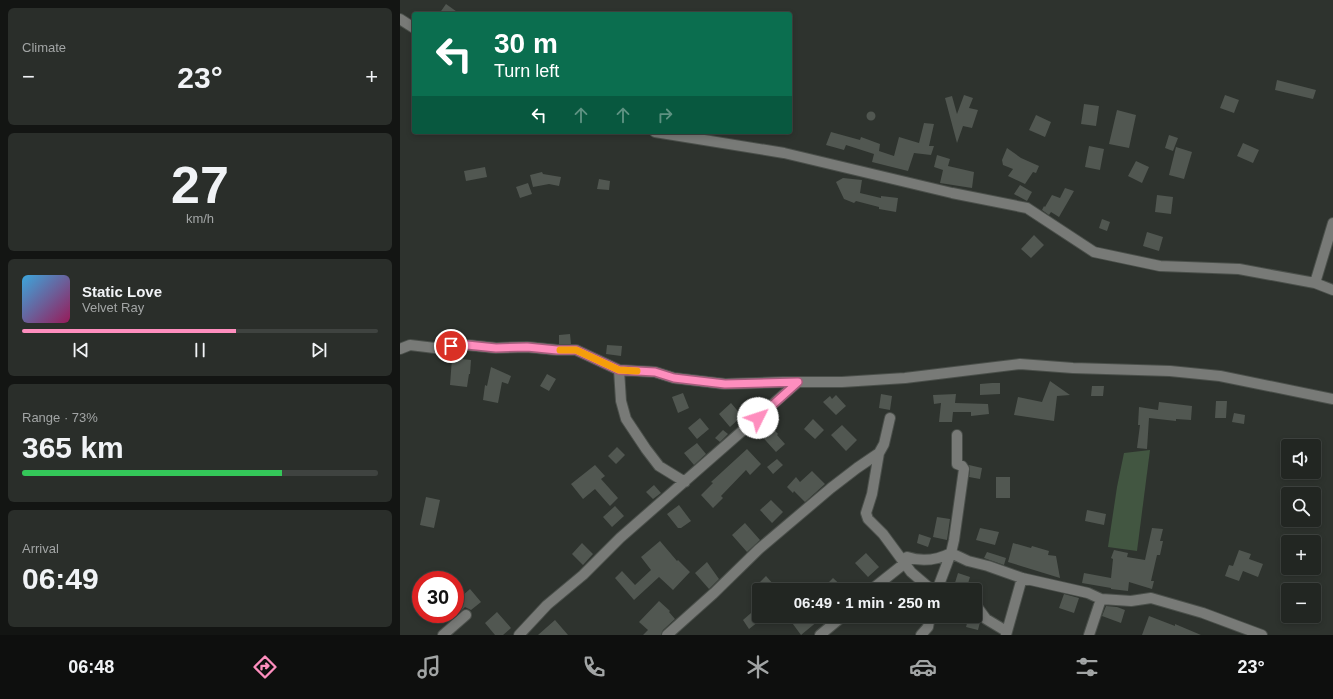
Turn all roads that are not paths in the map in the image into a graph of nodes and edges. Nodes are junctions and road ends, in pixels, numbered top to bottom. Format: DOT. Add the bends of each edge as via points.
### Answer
graph roads {
  1 [pos="400,19"];
  2 [pos="412,27"];
  3 [pos="667,134"];
  4 [pos="1333,223"];
  5 [pos="1315,283"];
  6 [pos="1333,290"];
  7 [pos="400,349"];
  8 [pos="619,370"];
  9 [pos="798,382"];
  10 [pos="1333,399"];
  11 [pos="890,418"];
  12 [pos="957,435"];
  13 [pos="879,453"];
  14 [pos="685,482"];
  15 [pos="951,553"];
  16 [pos="905,563"];
  17 [pos="1022,578"];
  18 [pos="880,583"];
  19 [pos="923,583"];
  20 [pos="940,583"];
  21 [pos="1101,599"];
  22 [pos="982,614"];
  23 [pos="466,615"];
  24 [pos="834,623"];
  25 [pos="929,623"];
  26 [pos="1006,633"];
  27 [pos="443,635"];
  28 [pos="519,635"];
  29 [pos="667,635"];
  30 [pos="820,635"];
  31 [pos="922,635"];
  32 [pos="1089,635"];
  33 [pos="1262,635"];
  1 -- 2 [label="street"];
  3 -- 5 [label="street" via="784,153 952,193 1028,208 1094,252 1160,266 1239,269"];
  4 -- 5 [label="street"];
  5 -- 6 [label="street"];
  7 -- 8 [label="street" via="410,345 436,348 467,345 576,350"];
  8 -- 9 [label="street" via="655,372 674,378 725,384"];
  8 -- 14 [label="street" via="621,401 626,419 659,466"];
  9 -- 10 [label="street" via="906,378 1020,364 1220,376"];
  9 -- 14 [label="street"];
  11 -- 13 [label="street" via="884,444"];
  12 -- 15 [label="street" via="957,464 964,469"];
  13 -- 16 [label="street" via="866,513 868,519"];
  13 -- 29 [label="street" via="831,488 759,549"];
  14 -- 28 [label="street" via="620,538 583,576 547,605"];
  15 -- 16 [label="street" via="944,557 925,560 907,557"];
  15 -- 17 [label="street"];
  15 -- 20 [label="street"];
  16 -- 18 [label="street"];
  16 -- 19 [label="street"];
  17 -- 21 [label="street" via="1088,593"];
  17 -- 26 [label="street"];
  21 -- 32 [label="street"];
  21 -- 33 [label="street" via="1131,601 1151,598 1203,613"];
  22 -- 26 [label="street"];
  23 -- 27 [label="street"];
  24 -- 30 [label="street"];
  25 -- 31 [label="street"];
}
